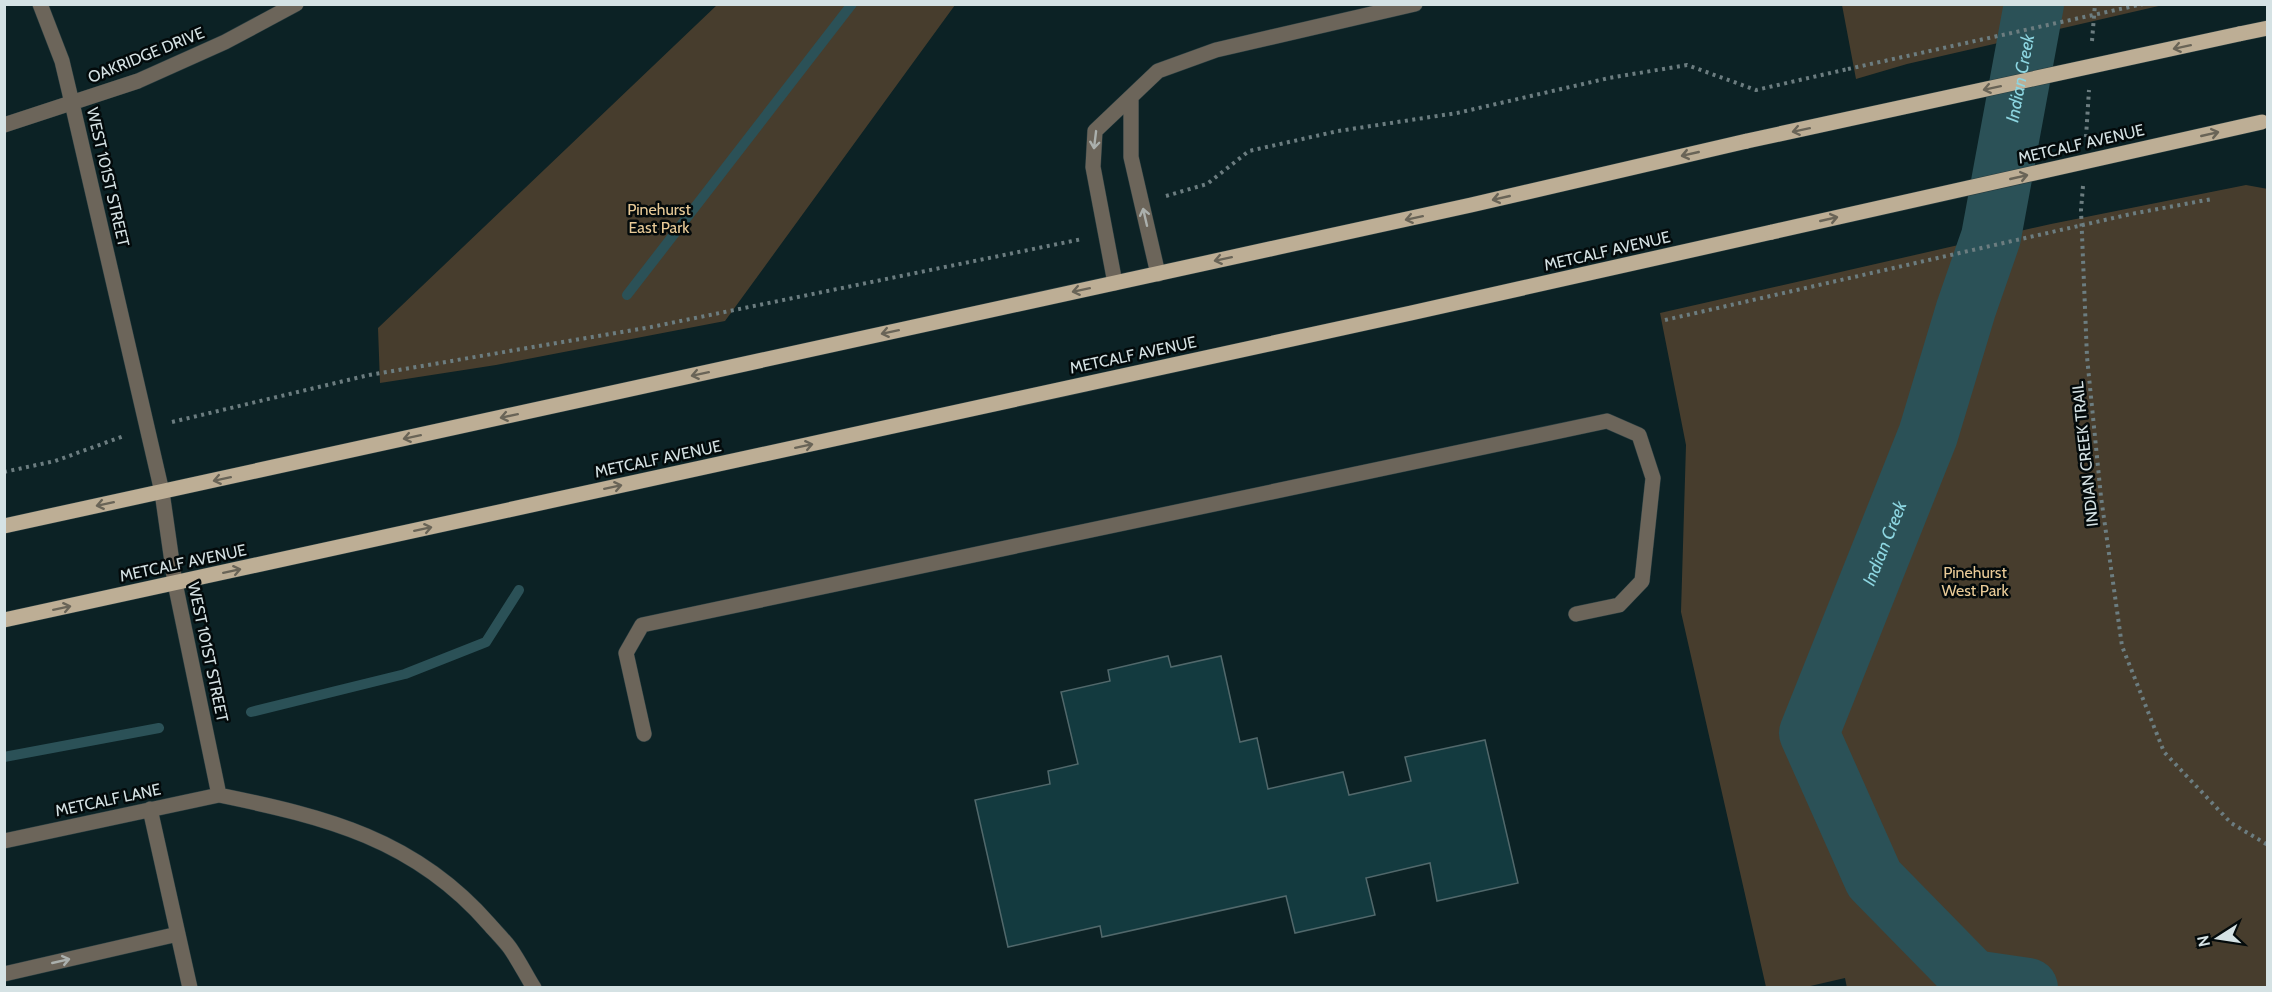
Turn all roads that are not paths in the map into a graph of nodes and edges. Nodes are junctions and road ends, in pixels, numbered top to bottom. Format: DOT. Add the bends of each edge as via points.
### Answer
graph roads {
  1 [pos="40,4"];
  2 [pos="296,4"];
  3 [pos="1415,4"];
  4 [pos="2268,28"];
  5 [pos="1131,97"];
  6 [pos="72,103"];
  7 [pos="2265,122"];
  8 [pos="4,125"];
  9 [pos="1158,274"];
  10 [pos="1115,283"];
  11 [pos="162,492"];
  12 [pos="4,526"];
  13 [pos="175,583"];
  14 [pos="1576,614"];
  15 [pos="4,620"];
  16 [pos="644,734"];
  17 [pos="219,795"];
  18 [pos="150,810"];
  19 [pos="4,841"];
  20 [pos="178,934"];
  21 [pos="4,974"];
  22 [pos="190,987"];
  23 [pos="534,987"];
  1 -- 6 [label="street, WEST 101ST STREET" via="62,61"];
  2 -- 6 [label="street, OAKRIDGE DRIVE" via="138,81"];
  3 -- 5 [label="street" via="1216,50 1158,71"];
  4 -- 9 [label="main road, one-way, bridge"];
  9 -- 5 [label="street, one-way" via="1131,158"];
  5 -- 10 [label="street, one-way" via="1095,131 1093,167"];
  6 -- 8 [label="street, OAKRIDGE DRIVE"];
  6 -- 11 [label="street, WEST 101ST STREET"];
  13 -- 7 [label="main road, METCALF AVENUE, one-way, bridge"];
  9 -- 10 [label="main road"];
  10 -- 11 [label="main road, one-way"];
  11 -- 12 [label="main road, one-way"];
  11 -- 13 [label="street, WEST 101ST STREET"];
  15 -- 13 [label="main road, METCALF AVENUE, one-way"];
  13 -- 17 [label="street, WEST 101ST STREET"];
  14 -- 16 [label="street" via="1619,605 1642,581 1653,478 1640,435 1607,421 642,625 626,653"];
  17 -- 18 [label="street, METCALF LANE"];
  17 -- 23 [label="street" via="346,827 398,849 472,904 510,947"];
  18 -- 19 [label="street, METCALF LANE"];
  18 -- 20 [label="street"];
  21 -- 20 [label="street, one-way"];
  20 -- 22 [label="street"];
}
